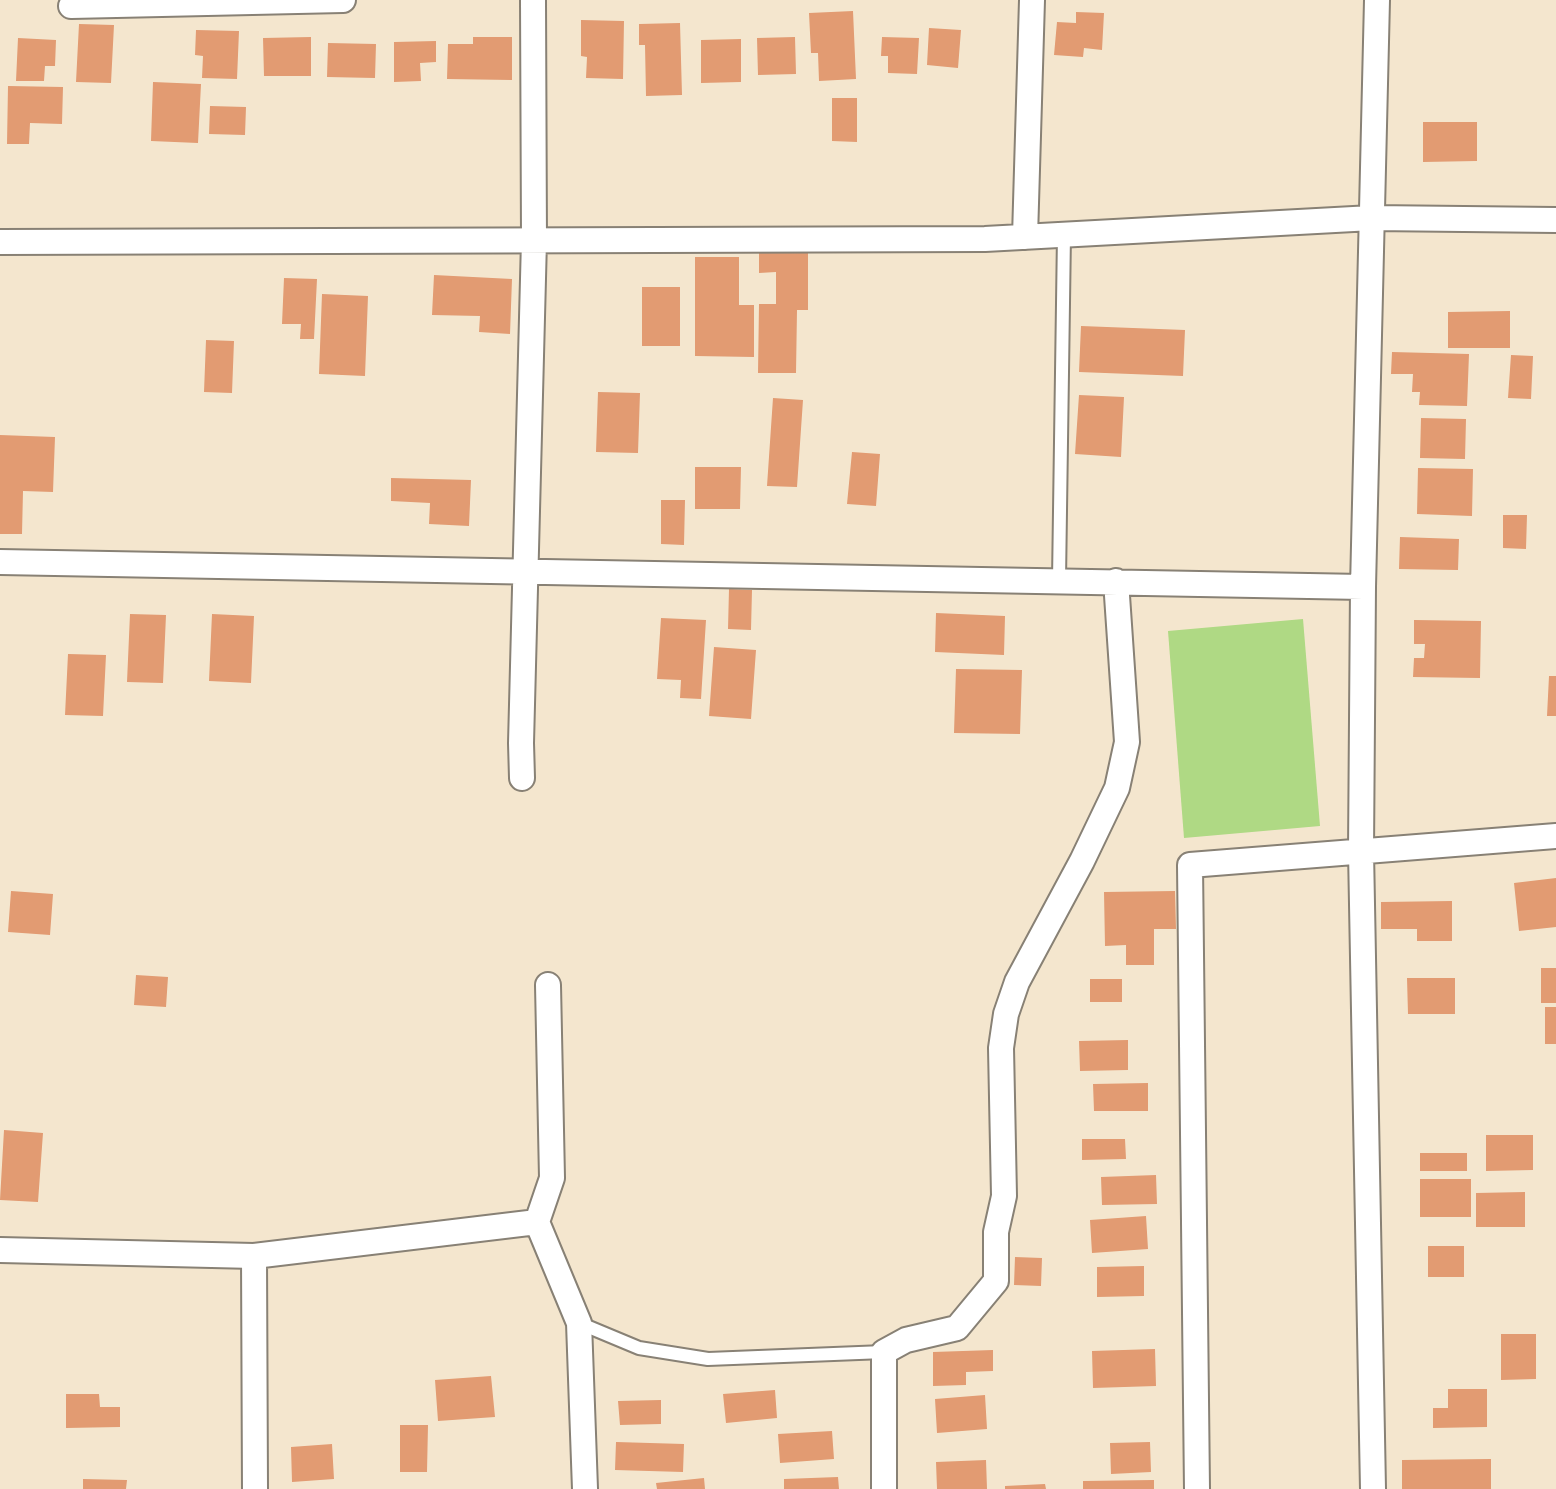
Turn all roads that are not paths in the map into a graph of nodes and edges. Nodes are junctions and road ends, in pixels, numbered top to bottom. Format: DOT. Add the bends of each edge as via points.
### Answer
graph roads {
  1 [pos="343,0"];
  2 [pos="533,0"];
  3 [pos="1032,0"];
  4 [pos="1377,0"];
  5 [pos="71,6"];
  6 [pos="1372,218"];
  7 [pos="1556,220"];
  8 [pos="1064,234"];
  9 [pos="1025,237"];
  10 [pos="534,240"];
  11 [pos="0,242"];
  12 [pos="0,562"];
  13 [pos="525,572"];
  14 [pos="1059,580"];
  15 [pos="1116,581"];
  16 [pos="1363,587"];
  17 [pos="522,778"];
  18 [pos="1556,836"];
  19 [pos="1361,851"];
  20 [pos="548,985"];
  21 [pos="537,1222"];
  22 [pos="0,1250"];
  23 [pos="254,1256"];
  24 [pos="579,1323"];
  25 [pos="884,1352"];
  26 [pos="255,1489"];
  27 [pos="585,1489"];
  28 [pos="884,1489"];
  29 [pos="1197,1489"];
  30 [pos="1373,1489"];
  1 -- 5 [label="street"];
  2 -- 10 [label="street"];
  3 -- 9 [label="street"];
  4 -- 6 [label="street"];
  6 -- 7 [label="street"];
  6 -- 8 [label="street"];
  6 -- 16 [label="street"];
  8 -- 9 [label="street"];
  8 -- 14 [label="lane"];
  9 -- 10 [label="street"];
  10 -- 11 [label="street"];
  10 -- 13 [label="street"];
  12 -- 13 [label="street"];
  13 -- 14 [label="street"];
  13 -- 17 [label="street"];
  14 -- 15 [label="street"];
  15 -- 16 [label="street"];
  15 -- 25 [label="street" via="1127,742 1117,788 1017,982 1006,1014 1001,1048 1004,1196 996,1232 996,1281 957,1328 906,1340"];
  16 -- 19 [label="street"];
  18 -- 19 [label="street"];
  19 -- 29 [label="street" via="1190,865"];
  19 -- 30 [label="street"];
  20 -- 21 [label="street" via="552,1178"];
  21 -- 23 [label="street"];
  21 -- 24 [label="street"];
  22 -- 23 [label="street"];
  23 -- 26 [label="street"];
  24 -- 25 [label="lane" via="639,1348 708,1359"];
  24 -- 27 [label="street"];
  25 -- 28 [label="street"];
}
